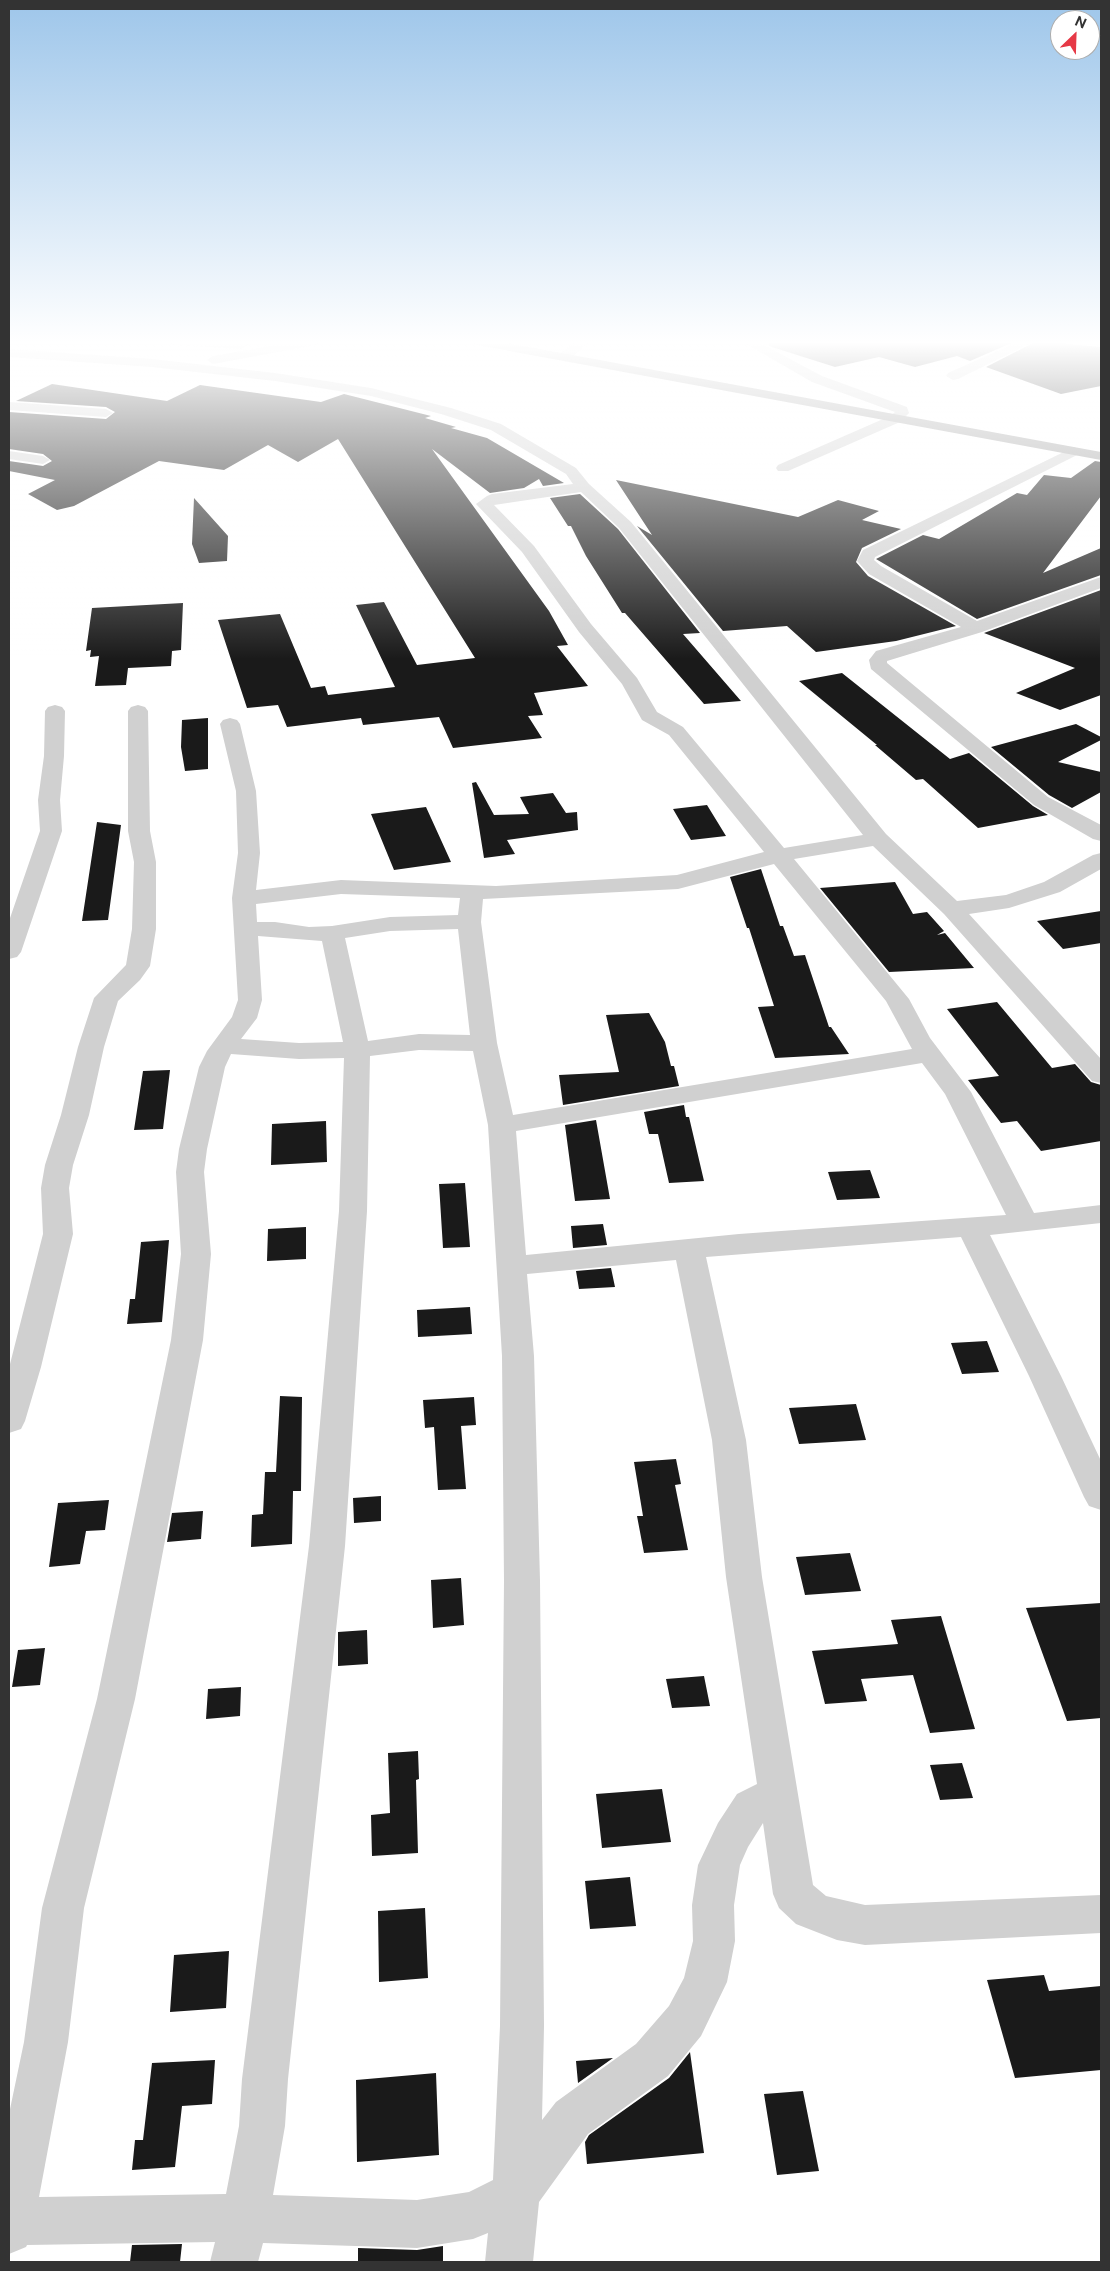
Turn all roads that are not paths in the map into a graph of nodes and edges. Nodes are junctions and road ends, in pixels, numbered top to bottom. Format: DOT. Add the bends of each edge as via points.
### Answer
graph roads {
  1 [pos="533,447"];
  2 [pos="831,447"];
  3 [pos="1052,447"];
  4 [pos="1074,451"];
  5 [pos="9,455"];
  6 [pos="1101,456"];
  7 [pos="43,460"];
  8 [pos="783,468"];
  9 [pos="584,487"];
  10 [pos="1101,582"];
  11 [pos="976,628"];
  12 [pos="56,710"];
  13 [pos="138,712"];
  14 [pos="230,724"];
  15 [pos="1101,834"];
  16 [pos="878,840"];
  17 [pos="780,855"];
  18 [pos="1101,860"];
  19 [pos="471,907"];
  20 [pos="952,909"];
  21 [pos="244,913"];
  22 [pos="332,934"];
  23 [pos="9,952"];
  24 [pos="484,1043"];
  25 [pos="224,1046"];
  26 [pos="357,1050"];
  27 [pos="928,1053"];
  28 [pos="1101,1075"];
  29 [pos="502,1125"];
  30 [pos="1101,1214"];
  31 [pos="1025,1223"];
  32 [pos="971,1227"];
  33 [pos="689,1249"];
  34 [pos="511,1266"];
  35 [pos="17,1368"];
  36 [pos="9,1421"];
  37 [pos="1101,1497"];
  38 [pos="778,1796"];
  39 [pos="1101,1914"];
  40 [pos="516,2194"];
  41 [pos="245,2218"];
  42 [pos="9,2224"];
  43 [pos="234,2262"];
  44 [pos="509,2262"];
  1 -- 9 [label="street" via="572,471"];
  2 -- 8 [label="street"];
  3 -- 4 [label="highway"];
  4 -- 6 [label="highway"];
  4 -- 11 [label="street" via="869,554 865,561"];
  5 -- 7 [label="street"];
  9 -- 16 [label="street" via="625,525"];
  9 -- 17 [label="street" via="492,499 484,504 528,549 585,628 630,682 649,716 676,731"];
  10 -- 11 [label="street"];
  11 -- 15 [label="street" via="883,655 878,665 1040,802"];
  12 -- 23 [label="street" via="49,800 51,831"];
  13 -- 35 [label="street" via="139,831 145,862 144,929 138,966 106,998 91,1047 55,1188 58,1234"];
  14 -- 21 [label="street" via="246,791 249,853"];
  16 -- 17 [label="street"];
  16 -- 20 [label="street"];
  17 -- 19 [label="street" via="678,882 535,892"];
  17 -- 27 [label="street" via="897,999"];
  18 -- 20 [label="street" via="1052,887 1009,902"];
  19 -- 21 [label="street" via="340,887"];
  19 -- 22 [label="street"];
  19 -- 24 [label="street"];
  20 -- 28 [label="street"];
  21 -- 22 [label="street" via="275,929"];
  21 -- 25 [label="street" via="250,1000 244,1018"];
  22 -- 26 [label="street"];
  24 -- 26 [label="street" via="419,1042"];
  24 -- 29 [label="street"];
  25 -- 26 [label="street" via="299,1051"];
  25 -- 42 [label="street" via="212,1067 191,1164 196,1254 187,1340 116,1699 63,1908 46,2042"];
  26 -- 41 [label="street" via="353,1211 327,1546 262,2126"];
  27 -- 29 [label="street"];
  27 -- 31 [label="street" via="958,1092"];
  29 -- 34 [label="street"];
  30 -- 31 [label="street"];
  31 -- 32 [label="street"];
  32 -- 33 [label="street"];
  32 -- 37 [label="street" via="1046,1376"];
  33 -- 34 [label="street"];
  33 -- 38 [label="street" via="729,1440 744,1577"];
  34 -- 40 [label="street" via="518,1356 522,1581 522,2026"];
  35 -- 36 [label="street"];
  38 -- 39 [label="street" via="794,1894 811,1910 837,1920 865,1925"];
  38 -- 40 [label="street" via="752,1806 732,1836 719,1865 713,1905 714,1942 705,1982 685,2022 652,2060 572,2118"];
  40 -- 41 [label="street" via="474,2215 417,2224"];
  40 -- 44 [label="street"];
  41 -- 42 [label="street"];
  41 -- 43 [label="street"];
}
